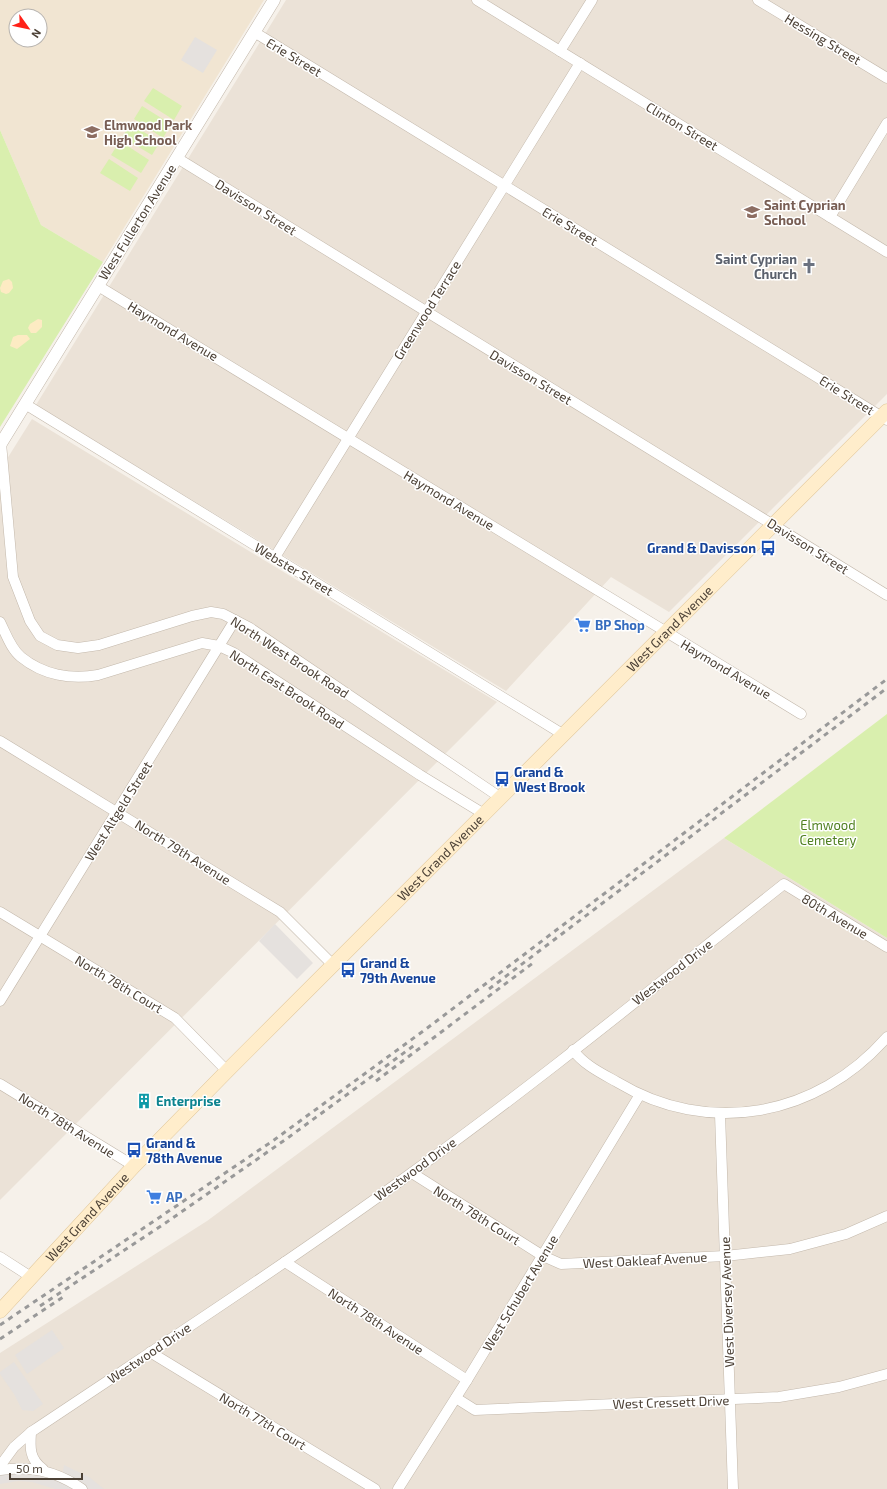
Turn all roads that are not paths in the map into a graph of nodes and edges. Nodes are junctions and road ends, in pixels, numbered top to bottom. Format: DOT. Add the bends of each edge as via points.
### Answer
graph roads {
  1 [pos="274,0"];
  2 [pos="477,0"];
  3 [pos="592,0"];
  4 [pos="758,0"];
  5 [pos="254,32"];
  6 [pos="560,51"];
  7 [pos="580,63"];
  8 [pos="887,78"];
  9 [pos="887,123"];
  10 [pos="176,158"];
  11 [pos="504,186"];
  12 [pos="830,217"];
  13 [pos="887,252"];
  14 [pos="98,286"];
  15 [pos="426,312"];
  16 [pos="25,404"];
  17 [pos="885,416"];
  18 [pos="348,438"];
  19 [pos="0,444"];
  20 [pos="773,525"];
  21 [pos="275,557"];
  22 [pos="887,595"];
  23 [pos="235,620"];
  24 [pos="0,622"];
  25 [pos="666,632"];
  26 [pos="220,646"];
  27 [pos="801,714"];
  28 [pos="564,734"];
  29 [pos="0,740"];
  30 [pos="501,798"];
  31 [pos="117,812"];
  32 [pos="484,814"];
  33 [pos="784,884"];
  34 [pos="0,912"];
  35 [pos="40,936"];
  36 [pos="887,947"];
  37 [pos="334,966"];
  38 [pos="0,1001"];
  39 [pos="887,1037"];
  40 [pos="574,1050"];
  41 [pos="227,1071"];
  42 [pos="0,1084"];
  43 [pos="639,1096"];
  44 [pos="720,1114"];
  45 [pos="134,1166"];
  46 [pos="412,1173"];
  47 [pos="887,1216"];
  48 [pos="543,1256"];
  49 [pos="725,1256"];
  50 [pos="0,1257"];
  51 [pos="285,1262"];
  52 [pos="31,1277"];
  53 [pos="0,1311"];
  54 [pos="150,1352"];
  55 [pos="887,1374"];
  56 [pos="467,1380"];
  57 [pos="456,1398"];
  58 [pos="730,1400"];
  59 [pos="31,1432"];
  60 [pos="0,1466"];
  61 [pos="43,1469"];
  62 [pos="0,1470"];
  63 [pos="82,1489"];
  64 [pos="375,1489"];
  65 [pos="398,1489"];
  66 [pos="733,1489"];
  1 -- 5 [label="street, West Fullerton Avenue"];
  2 -- 6 [label="street, Clinton Street"];
  3 -- 6 [label="street"];
  4 -- 8 [label="street, Hessing Street"];
  5 -- 10 [label="street, West Fullerton Avenue"];
  5 -- 11 [label="street, Erie Street"];
  6 -- 7 [label="street, Clinton Street"];
  7 -- 11 [label="street, Greenwood Terrace"];
  7 -- 12 [label="street, Clinton Street"];
  9 -- 12 [label="street"];
  10 -- 14 [label="street, West Fullerton Avenue"];
  10 -- 15 [label="street, Davisson Street"];
  11 -- 15 [label="street, Greenwood Terrace"];
  11 -- 17 [label="street, Erie Street"];
  12 -- 13 [label="street, Clinton Street"];
  14 -- 16 [label="street, West Fullerton Avenue"];
  14 -- 18 [label="street, Haymond Avenue"];
  15 -- 18 [label="street, Greenwood Terrace"];
  15 -- 20 [label="street, Davisson Street"];
  16 -- 19 [label="street, West Fullerton Avenue"];
  16 -- 21 [label="street, Webster Street"];
  17 -- 20 [label="main road, West Grand Avenue"];
  18 -- 21 [label="street, Greenwood Terrace"];
  18 -- 25 [label="street, Haymond Avenue"];
  19 -- 23 [label="street, North West Brook Road" via="13,577 30,621 40,636 57,645 78,648 99,645 212,612"];
  20 -- 22 [label="street, Davisson Street"];
  20 -- 25 [label="main road, West Grand Avenue"];
  21 -- 28 [label="street, Webster Street"];
  23 -- 26 [label="street, West Altgeld Street"];
  23 -- 30 [label="street, North West Brook Road"];
  24 -- 26 [label="street, North East Brook Road" via="21,657 65,677 98,675 202,643"];
  25 -- 27 [label="street, Haymond Avenue"];
  25 -- 28 [label="main road, West Grand Avenue"];
  26 -- 31 [label="street, West Altgeld Street"];
  26 -- 32 [label="street, North East Brook Road"];
  28 -- 30 [label="main road, West Grand Avenue"];
  29 -- 31 [label="street, North 79th Avenue"];
  30 -- 32 [label="main road, West Grand Avenue"];
  31 -- 35 [label="street, West Altgeld Street"];
  31 -- 37 [label="street, North 79th Avenue" via="280,912"];
  32 -- 37 [label="main road, West Grand Avenue"];
  33 -- 36 [label="street, 80th Avenue"];
  33 -- 40 [label="street, Westwood Drive"];
  34 -- 35 [label="street, North 78th Court"];
  35 -- 38 [label="street, West Altgeld Street"];
  35 -- 41 [label="street, North 78th Court" via="175,1018"];
  37 -- 41 [label="main road, West Grand Avenue"];
  39 -- 44 [label="street" via="844,1076 805,1097 778,1106 742,1113"];
  40 -- 43 [label="street" via="580,1060"];
  40 -- 46 [label="street, Westwood Drive"];
  41 -- 45 [label="main road, West Grand Avenue"];
  42 -- 45 [label="street, North 78th Avenue"];
  43 -- 44 [label="street" via="681,1109"];
  43 -- 48 [label="street, West Schubert Avenue"];
  44 -- 49 [label="street, West Diversey Avenue"];
  45 -- 52 [label="main road, West Grand Avenue"];
  46 -- 48 [label="street, North 78th Court"];
  46 -- 51 [label="street, Westwood Drive"];
  47 -- 49 [label="street, West Oakleaf Avenue" via="846,1234 810,1245"];
  48 -- 49 [label="street, West Oakleaf Avenue" via="561,1264"];
  48 -- 56 [label="street, West Schubert Avenue"];
  49 -- 58 [label="street, West Diversey Avenue"];
  50 -- 52 [label="street"];
  51 -- 54 [label="street, Westwood Drive"];
  51 -- 56 [label="street, North 78th Avenue"];
  52 -- 53 [label="main road, West Grand Avenue"];
  54 -- 59 [label="street, Westwood Drive"];
  54 -- 64 [label="street, North 77th Court"];
  55 -- 58 [label="street, West Cressett Drive" via="807,1394"];
  56 -- 57 [label="street, West Schubert Avenue"];
  57 -- 58 [label="street, West Cressett Drive" via="475,1410"];
  57 -- 65 [label="street, West Schubert Avenue"];
  58 -- 66 [label="street, West Diversey Avenue"];
  59 -- 60 [label="street, Westwood Drive" via="14,1447"];
  59 -- 61 [label="street" via="32,1458"];
  61 -- 62 [label="street"];
  61 -- 63 [label="street" via="71,1481"];
}
